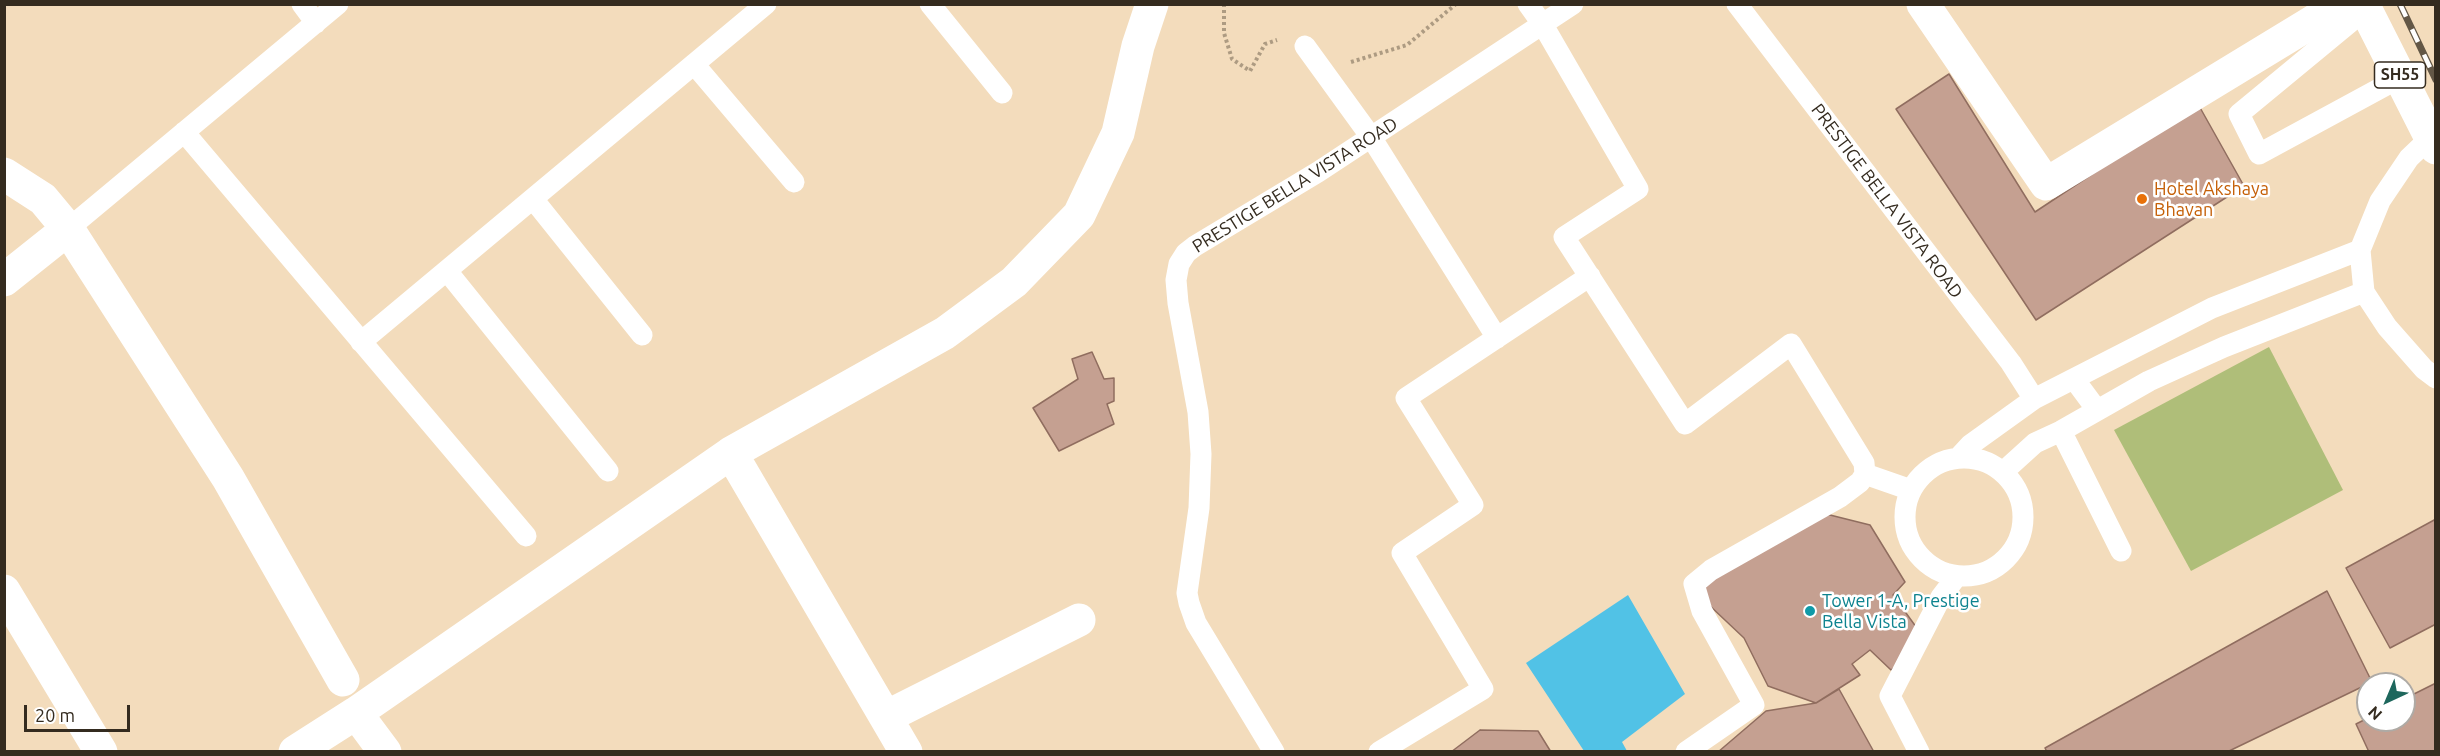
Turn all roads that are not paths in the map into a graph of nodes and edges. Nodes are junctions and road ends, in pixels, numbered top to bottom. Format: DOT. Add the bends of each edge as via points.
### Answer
graph roads {
  1 [pos="302,4"];
  2 [pos="338,4"];
  3 [pos="766,4"];
  4 [pos="930,4"];
  5 [pos="1152,4"];
  6 [pos="1528,4"];
  7 [pos="1573,4"];
  8 [pos="1737,4"];
  9 [pos="1923,4"];
  10 [pos="2357,6"];
  11 [pos="316,23"];
  12 [pos="1542,25"];
  13 [pos="1305,45"];
  14 [pos="694,64"];
  15 [pos="2401,77"];
  16 [pos="1002,93"];
  17 [pos="184,132"];
  18 [pos="1371,137"];
  19 [pos="2433,142"];
  20 [pos="4,174"];
  21 [pos="794,182"];
  22 [pos="533,199"];
  23 [pos="68,229"];
  24 [pos="2360,250"];
  25 [pos="447,270"];
  26 [pos="1590,276"];
  27 [pos="4,280"];
  28 [pos="2364,292"];
  29 [pos="642,335"];
  30 [pos="1497,338"];
  31 [pos="362,342"];
  32 [pos="2436,378"];
  33 [pos="2074,379"];
  34 [pos="2034,399"];
  35 [pos="2097,410"];
  36 [pos="2061,431"];
  37 [pos="731,453"];
  38 [pos="1958,458"];
  39 [pos="608,471"];
  40 [pos="2003,472"];
  41 [pos="1865,474"];
  42 [pos="1911,490"];
  43 [pos="526,536"];
  44 [pos="2121,551"];
  45 [pos="1958,576"];
  46 [pos="4,591"];
  47 [pos="1080,620"];
  48 [pos="343,680"];
  49 [pos="356,713"];
  50 [pos="886,717"];
  51 [pos="101,752"];
  52 [pos="296,752"];
  53 [pos="385,752"];
  54 [pos="906,752"];
  55 [pos="1274,752"];
  56 [pos="1379,752"];
  57 [pos="1686,752"];
  58 [pos="1919,752"];
  1 -- 11 [label="lane"];
  2 -- 11 [label="lane"];
  3 -- 14 [label="lane"];
  4 -- 16 [label="lane"];
  5 -- 37 [label="street" via="1118,133 1079,214 1014,282 945,333"];
  6 -- 12 [label="lane"];
  7 -- 12 [label="lane, PRESTIGE BELLA VISTA ROAD"];
  8 -- 34 [label="lane, PRESTIGE BELLA VISTA ROAD" via="2011,363"];
  9 -- 10 [label="street" via="2046,184"];
  10 -- 15 [label="street, SH55"];
  10 -- 15 [label="lane" via="2239,114 2259,154"];
  11 -- 17 [label="lane"];
  12 -- 18 [label="lane, PRESTIGE BELLA VISTA ROAD"];
  12 -- 26 [label="lane" via="1638,189 1564,237"];
  13 -- 18 [label="lane"];
  14 -- 21 [label="lane"];
  14 -- 22 [label="lane"];
  15 -- 19 [label="street, SH55"];
  17 -- 23 [label="lane"];
  17 -- 31 [label="lane"];
  18 -- 30 [label="lane"];
  18 -- 55 [label="lane, PRESTIGE BELLA VISTA ROAD" via="1186,253 1177,273 1201,454 1189,603 1196,623"];
  19 -- 24 [label="lane" via="2409,158 2380,201"];
  20 -- 23 [label="street" via="43,199"];
  22 -- 25 [label="lane"];
  22 -- 29 [label="lane"];
  23 -- 27 [label="street"];
  23 -- 48 [label="street" via="228,478"];
  24 -- 28 [label="lane"];
  24 -- 33 [label="lane" via="2212,308"];
  25 -- 31 [label="lane"];
  25 -- 39 [label="lane"];
  26 -- 30 [label="lane"];
  26 -- 41 [label="lane" via="1685,424 1791,344 1864,463"];
  28 -- 32 [label="lane" via="2386,327"];
  28 -- 35 [label="lane" via="2203,357"];
  30 -- 56 [label="lane" via="1406,398 1473,505 1402,553 1483,688"];
  31 -- 43 [label="lane"];
  33 -- 34 [label="lane"];
  33 -- 35 [label="lane"];
  34 -- 38 [label="lane"];
  35 -- 36 [label="lane"];
  36 -- 40 [label="lane" via="2035,444"];
  36 -- 44 [label="lane"];
  37 -- 49 [label="street"];
  37 -- 50 [label="street"];
  38 -- 40 [label="lane" via="1974,458"];
  38 -- 42 [label="lane" via="1938,463"];
  40 -- 45 [label="lane" via="2016,486 2023,504 2024,523 2019,541 2009,558 1994,569 1976,576"];
  41 -- 42 [label="lane"];
  41 -- 57 [label="lane" via="1840,497 1711,570 1694,584 1702,611 1754,705"];
  42 -- 45 [label="lane" via="1905,528 1912,546 1939,571"];
  45 -- 58 [label="lane" via="1941,597 1890,696"];
  46 -- 51 [label="street"];
  47 -- 50 [label="street"];
  49 -- 52 [label="street"];
  49 -- 53 [label="street"];
  50 -- 54 [label="street"];
}
